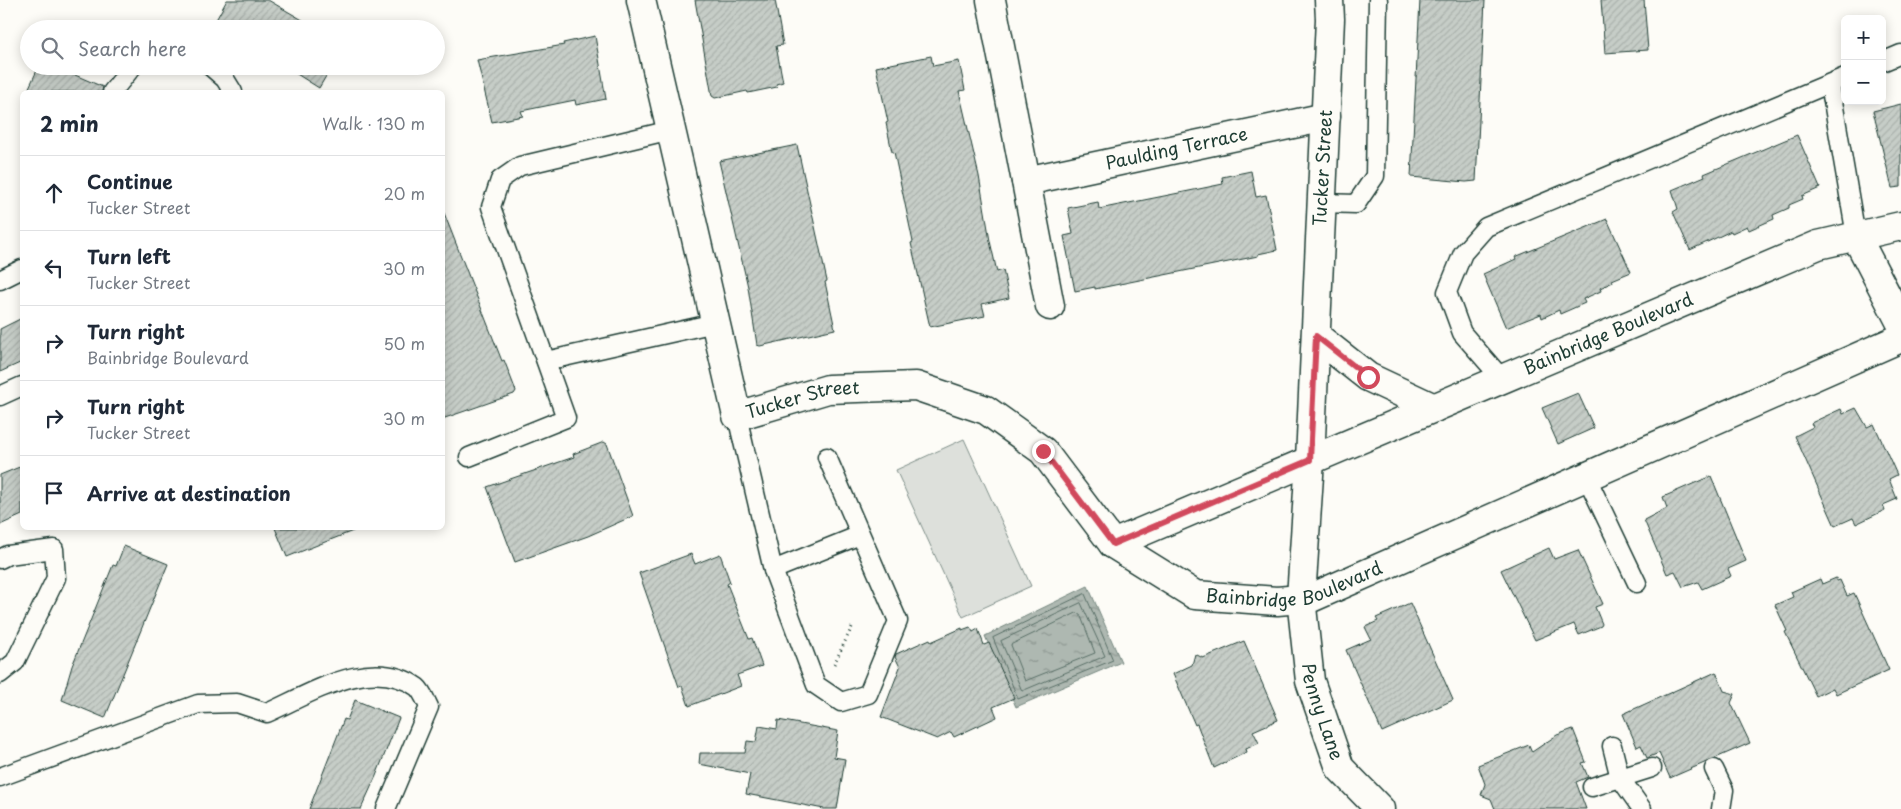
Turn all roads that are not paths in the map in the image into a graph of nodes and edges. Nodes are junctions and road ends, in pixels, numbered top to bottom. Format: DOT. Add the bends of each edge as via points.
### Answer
graph roads {
  1 [pos="640,0"];
  2 [pos="991,0"];
  3 [pos="1329,0"];
  4 [pos="1378,0"];
  5 [pos="1901,54"];
  6 [pos="1886,60"];
  7 [pos="126,75"];
  8 [pos="220,75"];
  9 [pos="1837,81"];
  10 [pos="114,90"];
  11 [pos="232,90"];
  12 [pos="1326,118"];
  13 [pos="671,130"];
  14 [pos="1026,181"];
  15 [pos="1322,203"];
  16 [pos="1901,226"];
  17 [pos="1856,236"];
  18 [pos="20,270"];
  19 [pos="0,280"];
  20 [pos="1050,306"];
  21 [pos="715,323"];
  22 [pos="1901,323"];
  23 [pos="1316,336"];
  24 [pos="1901,338"];
  25 [pos="546,361"];
  26 [pos="1502,379"];
  27 [pos="20,387"];
  28 [pos="0,396"];
  29 [pos="1434,408"];
  30 [pos="737,416"];
  31 [pos="469,457"];
  32 [pos="827,457"];
  33 [pos="1310,460"];
  34 [pos="1586,476"];
  35 [pos="860,535"];
  36 [pos="1113,544"];
  37 [pos="0,559"];
  38 [pos="773,570"];
  39 [pos="1637,583"];
  40 [pos="1301,598"];
  41 [pos="0,674"];
  42 [pos="1612,746"];
  43 [pos="1652,768"];
  44 [pos="1714,769"];
  45 [pos="0,777"];
  46 [pos="1620,778"];
  47 [pos="1592,787"];
  48 [pos="386,809"];
  49 [pos="1380,809"];
  50 [pos="1642,809"];
  51 [pos="1722,809"];
  1 -- 13 [label="street, Tucker Street"];
  2 -- 14 [label="street"];
  3 -- 12 [label="street, Tucker Street"];
  4 -- 15 [label="lane" via="1375,176 1356,204"];
  5 -- 6 [label="lane"];
  7 -- 10 [label="lane"];
  8 -- 11 [label="lane"];
  9 -- 17 [label="lane"];
  9 -- 26 [label="lane" via="1486,227 1463,253 1447,292 1462,333"];
  12 -- 14 [label="street, Paulding Terrace"];
  12 -- 15 [label="street, Tucker Street"];
  13 -- 21 [label="street, Tucker Street"];
  13 -- 25 [label="lane" via="520,166 500,180 491,207"];
  14 -- 20 [label="street"];
  15 -- 23 [label="street, Tucker Street"];
  16 -- 17 [label="street, Bainbridge Boulevard"];
  17 -- 22 [label="street"];
  17 -- 26 [label="street, Bainbridge Boulevard" via="1818,245"];
  18 -- 19 [label="lane"];
  21 -- 25 [label="lane"];
  21 -- 30 [label="street, Tucker Street"];
  23 -- 29 [label="street" via="1368,377"];
  23 -- 33 [label="street, Tucker Street"];
  24 -- 34 [label="street, Bainbridge Boulevard"];
  25 -- 31 [label="lane" via="566,418"];
  26 -- 29 [label="street, Bainbridge Boulevard"];
  27 -- 28 [label="lane"];
  29 -- 33 [label="street, Bainbridge Boulevard"];
  30 -- 36 [label="street, Tucker Street" via="828,389 916,386 986,410 1043,451"];
  30 -- 38 [label="lane"];
  32 -- 35 [label="lane"];
  33 -- 36 [label="street, Bainbridge Boulevard"];
  33 -- 40 [label="street, Tucker Street"];
  34 -- 39 [label="lane"];
  34 -- 40 [label="street, Bainbridge Boulevard" via="1311,598"];
  35 -- 38 [label="lane"];
  35 -- 38 [label="lane" via="898,621 868,694 841,702 816,684"];
  36 -- 40 [label="street, Bainbridge Boulevard" via="1195,595 1277,601"];
  37 -- 41 [label="lane" via="54,549 56,578 15,662"];
  40 -- 49 [label="street, Penny Lane" via="1310,681 1340,768"];
  42 -- 46 [label="lane"];
  43 -- 46 [label="lane"];
  44 -- 51 [label="lane" via="1724,790"];
  45 -- 48 [label="lane" via="198,704 237,703 267,713 347,678 367,675 397,677 418,688 429,707"];
  46 -- 47 [label="lane"];
  46 -- 50 [label="lane"];
}
